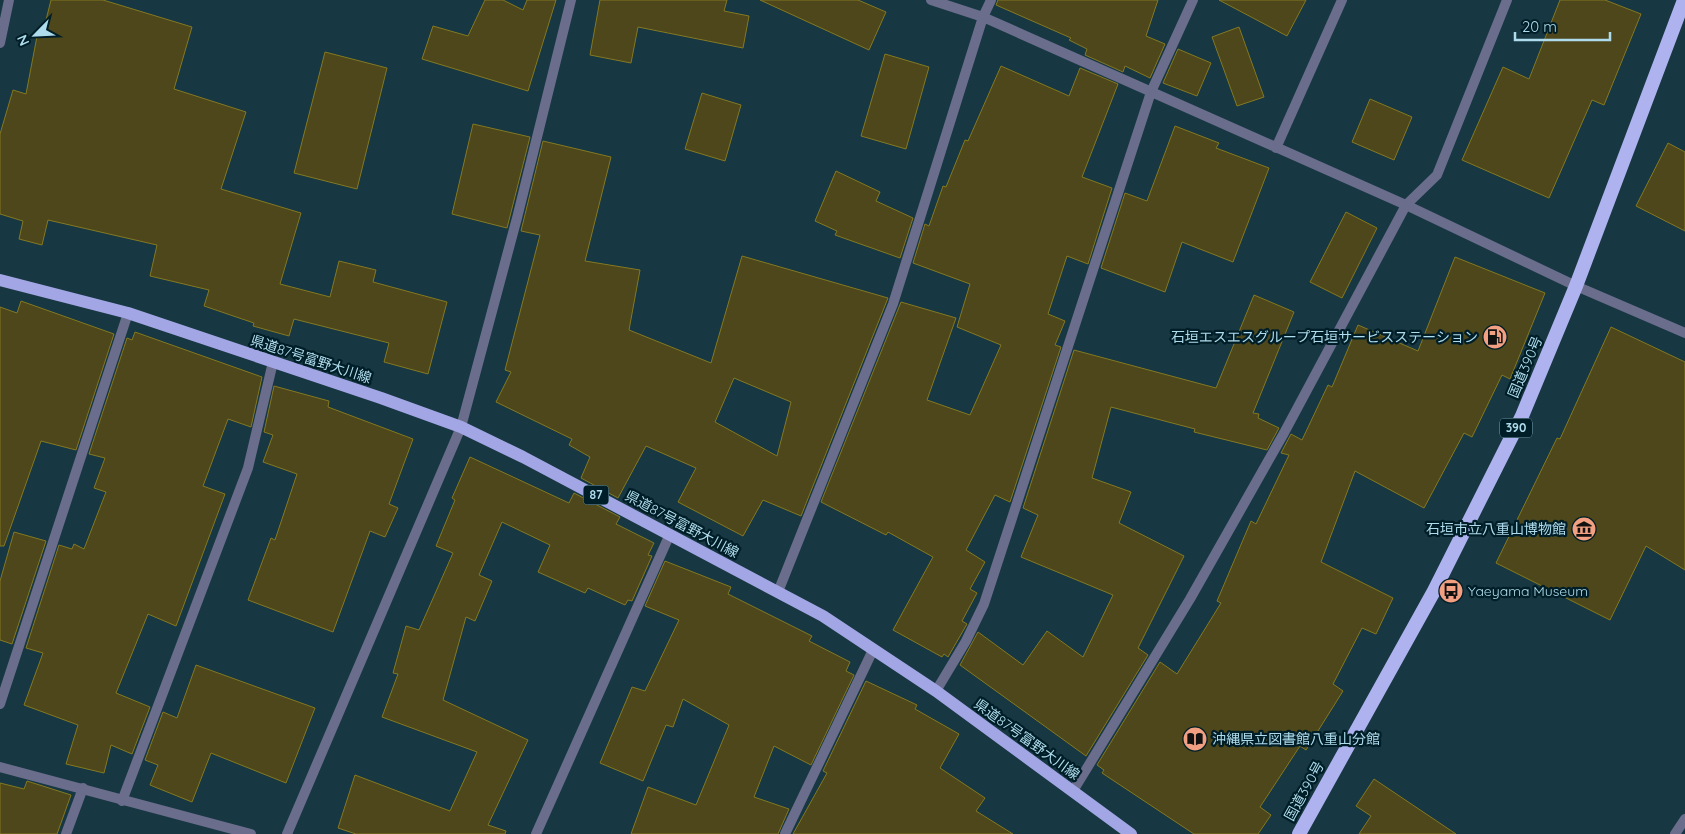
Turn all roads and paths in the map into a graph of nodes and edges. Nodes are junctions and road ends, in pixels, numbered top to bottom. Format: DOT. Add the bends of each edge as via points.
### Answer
graph roads {
  1 [pos="9,0"];
  2 [pos="571,0"];
  3 [pos="931,0"];
  4 [pos="991,0"];
  5 [pos="1193,0"];
  6 [pos="1342,0"];
  7 [pos="1507,0"];
  8 [pos="1684,0"];
  9 [pos="983,17"];
  10 [pos="0,42"];
  11 [pos="1151,92"];
  12 [pos="1276,148"];
  13 [pos="1406,205"];
  14 [pos="0,280"];
  15 [pos="1576,286"];
  16 [pos="128,313"];
  17 [pos="1685,333"];
  18 [pos="273,362"];
  19 [pos="460,427"];
  20 [pos="670,534"];
  21 [pos="778,592"];
  22 [pos="873,650"];
  23 [pos="936,691"];
  24 [pos="0,704"];
  25 [pos="0,767"];
  26 [pos="83,788"];
  27 [pos="1073,791"];
  28 [pos="122,801"];
  29 [pos="1685,819"];
  30 [pos="66,834"];
  31 [pos="251,834"];
  32 [pos="287,834"];
  33 [pos="536,834"];
  34 [pos="785,834"];
  35 [pos="1131,834"];
  36 [pos="1298,834"];
  37 [pos="1675,834"];
  1 -- 10 [label="street"];
  2 -- 19 [label="street" via="517,218"];
  3 -- 9 [label="street"];
  4 -- 9 [label="street"];
  5 -- 11 [label="street"];
  6 -- 12 [label="street"];
  7 -- 13 [label="street" via="1437,175"];
  8 -- 15 [label="highway, 国道390号 / 390"];
  9 -- 11 [label="street"];
  9 -- 21 [label="street" via="893,304"];
  11 -- 12 [label="street"];
  11 -- 23 [label="street" via="984,604"];
  12 -- 13 [label="street"];
  13 -- 15 [label="street"];
  13 -- 27 [label="street" via="1284,433 1190,599"];
  14 -- 16 [label="main road, 県道87号富野大川線 / 87"];
  15 -- 17 [label="street"];
  15 -- 36 [label="highway, 国道390号 / 390" via="1522,416 1434,591"];
  16 -- 18 [label="main road, 県道87号富野大川線 / 87"];
  16 -- 24 [label="street"];
  18 -- 19 [label="main road, 県道87号富野大川線 / 87"];
  18 -- 28 [label="street" via="248,468"];
  19 -- 20 [label="main road, 県道87号富野大川線 / 87"];
  19 -- 32 [label="street"];
  20 -- 21 [label="main road, 県道87号富野大川線 / 87"];
  20 -- 33 [label="street"];
  21 -- 22 [label="main road, 県道87号富野大川線 / 87" via="823,616"];
  22 -- 23 [label="main road, 県道87号富野大川線 / 87"];
  22 -- 34 [label="street"];
  23 -- 27 [label="main road, 県道87号富野大川線 / 87"];
  25 -- 26 [label="street"];
  26 -- 28 [label="street"];
  26 -- 30 [label="street"];
  27 -- 35 [label="main road, 県道87号富野大川線 / 87"];
  28 -- 31 [label="street"];
  29 -- 37 [label="street"];
}
